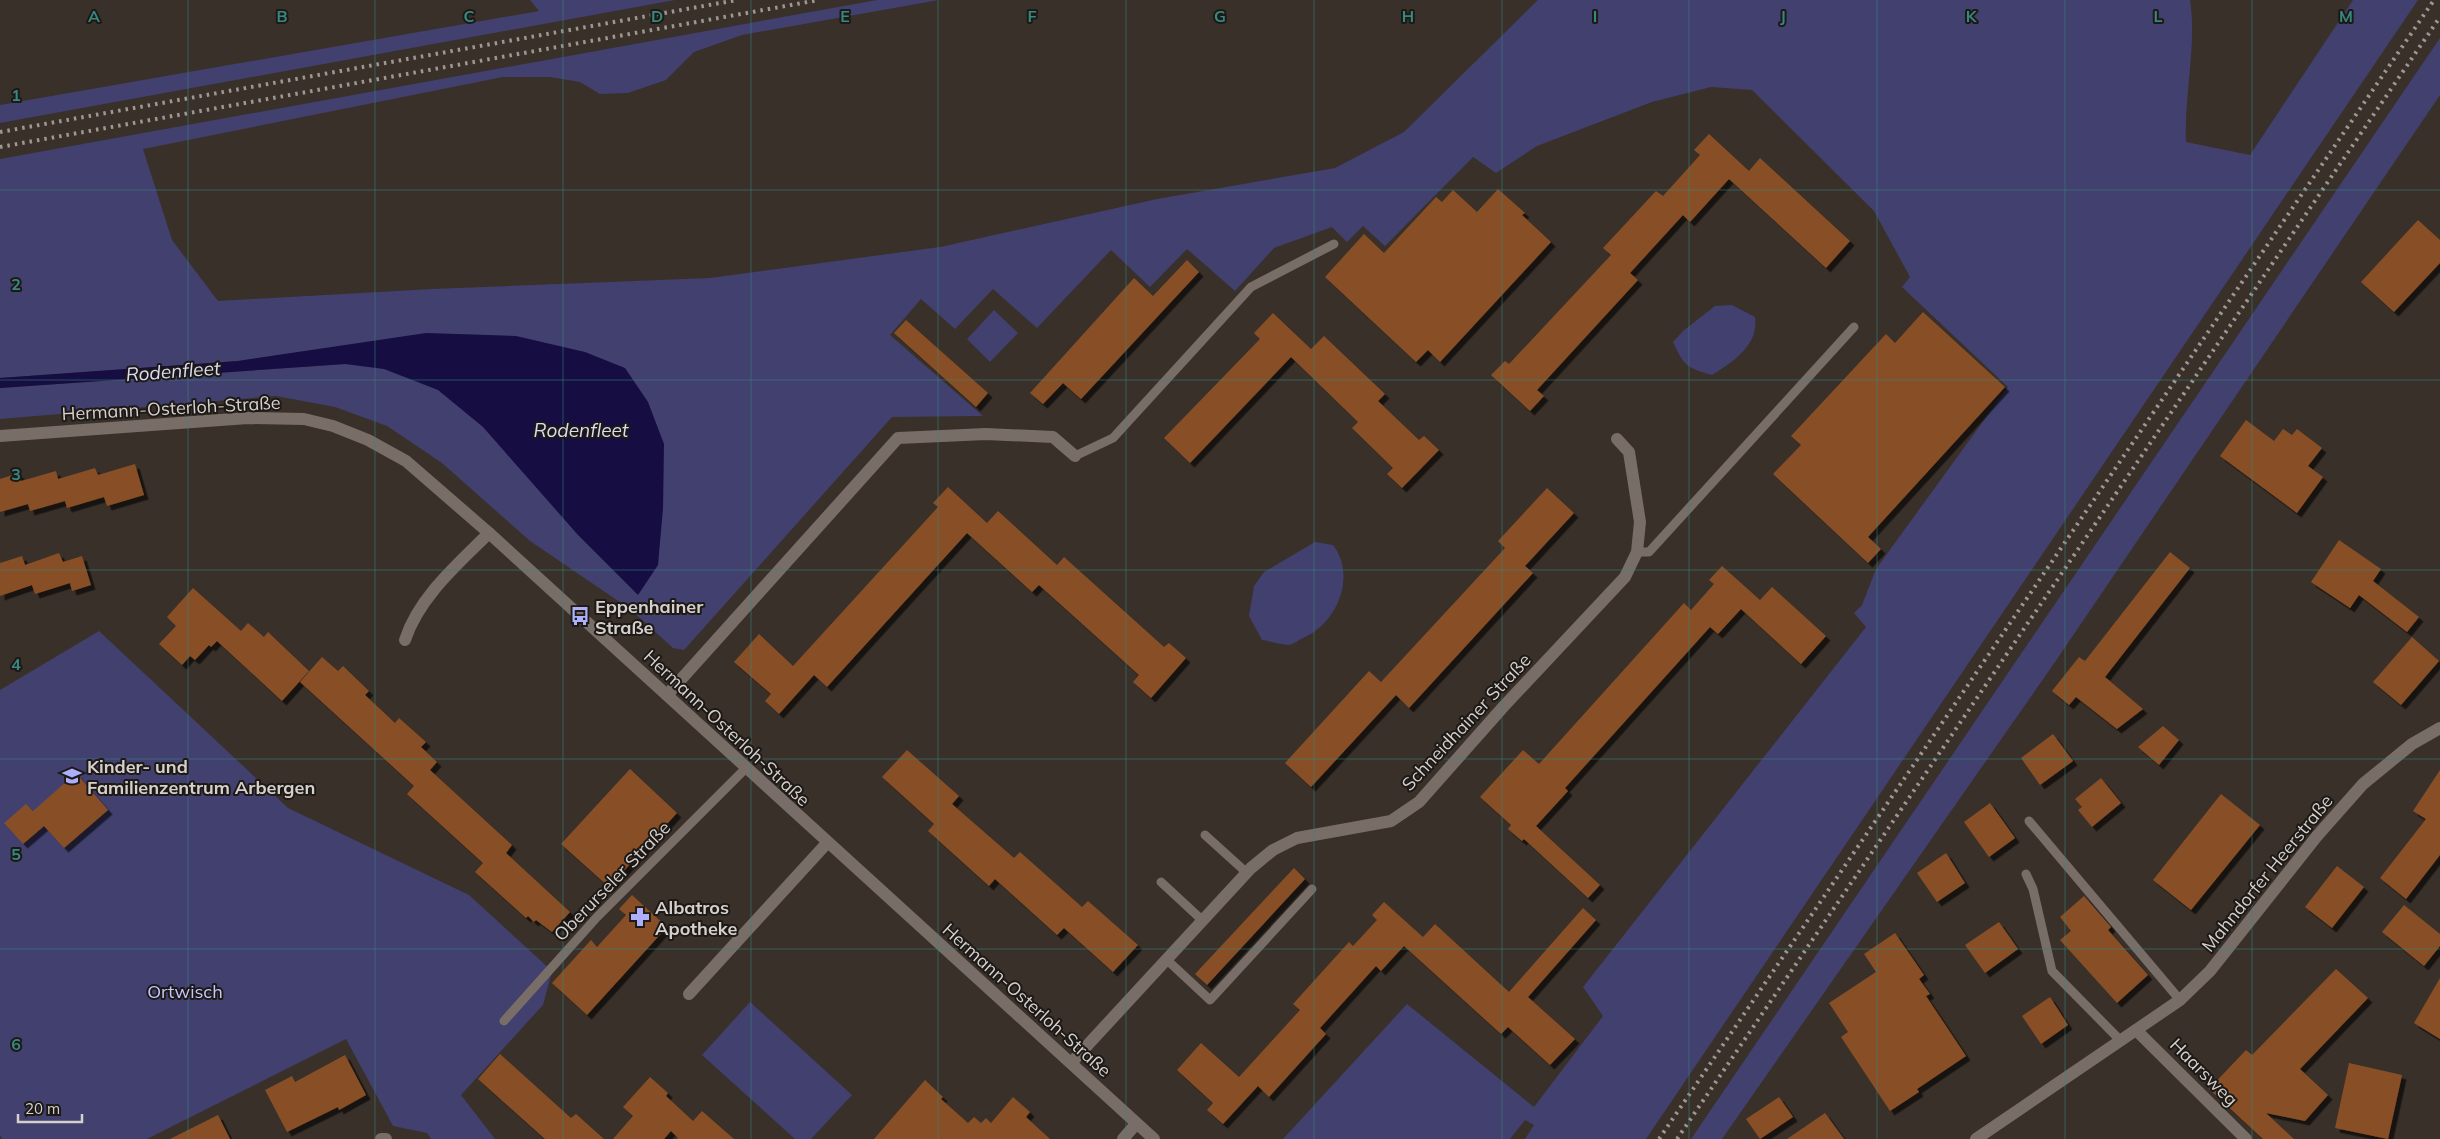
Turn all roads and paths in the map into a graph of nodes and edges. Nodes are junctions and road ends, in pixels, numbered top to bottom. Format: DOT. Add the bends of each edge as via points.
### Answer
graph roads {
  1 [pos="1334,244"];
  2 [pos="1854,327"];
  3 [pos="0,436"];
  4 [pos="1617,439"];
  5 [pos="1075,456"];
  6 [pos="489,533"];
  7 [pos="1637,552"];
  8 [pos="406,640"];
  9 [pos="666,695"];
  10 [pos="2440,728"];
  11 [pos="746,768"];
  12 [pos="2029,821"];
  13 [pos="1205,835"];
  14 [pos="827,843"];
  15 [pos="1247,873"];
  16 [pos="2026,874"];
  17 [pos="1161,882"];
  18 [pos="1312,889"];
  19 [pos="1202,920"];
  20 [pos="1166,959"];
  21 [pos="689,994"];
  22 [pos="2180,1000"];
  23 [pos="504,1020"];
  24 [pos="2136,1030"];
  25 [pos="2120,1040"];
  26 [pos="1071,1063"];
  27 [pos="1136,1124"];
  28 [pos="381,1139"];
  29 [pos="386,1139"];
  30 [pos="1123,1139"];
  31 [pos="1154,1139"];
  32 [pos="1977,1139"];
  33 [pos="2246,1139"];
  1 -- 5 [label="lane" via="1251,287 1113,438"];
  2 -- 7 [label="lane" via="1649,552"];
  3 -- 6 [label="street, Hermann-Osterloh-Straße" via="248,418 304,420 333,426 406,460"];
  4 -- 7 [label="street, Schneidhainer Straße" via="1629,452 1636,487 1640,522"];
  5 -- 9 [label="street" via="1053,437 986,434 898,438"];
  6 -- 8 [label="street" via="444,578 411,621"];
  6 -- 9 [label="street, Hermann-Osterloh-Straße"];
  7 -- 15 [label="street, Schneidhainer Straße" via="1625,577 1419,802 1391,821 1297,838 1273,850"];
  9 -- 11 [label="street, Hermann-Osterloh-Straße"];
  10 -- 22 [label="street, Mahndorfer Heerstraße" via="2412,744 2363,784 2317,836 2210,971"];
  11 -- 14 [label="street, Hermann-Osterloh-Straße"];
  11 -- 23 [label="lane, Oberurseler Straße" via="597,917"];
  12 -- 22 [label="lane"];
  13 -- 15 [label="lane"];
  14 -- 21 [label="street"];
  14 -- 26 [label="street, Hermann-Osterloh-Straße"];
  15 -- 19 [label="street, Schneidhainer Straße"];
  16 -- 25 [label="lane" via="2033,889 2052,971"];
  17 -- 19 [label="lane"];
  18 -- 20 [label="lane" via="1210,1000"];
  19 -- 20 [label="street, Schneidhainer Straße"];
  20 -- 26 [label="street, Schneidhainer Straße"];
  22 -- 24 [label="street, Mahndorfer Heerstraße"];
  24 -- 25 [label="street, Mahndorfer Heerstraße"];
  24 -- 33 [label="street, Haarsweg"];
  25 -- 32 [label="street, Mahndorfer Heerstraße"];
  26 -- 27 [label="street, Hermann-Osterloh-Straße"];
  27 -- 30 [label="street"];
  27 -- 31 [label="street, Hermann-Osterloh-Straße"];
  28 -- 29 [label="street"];
}
